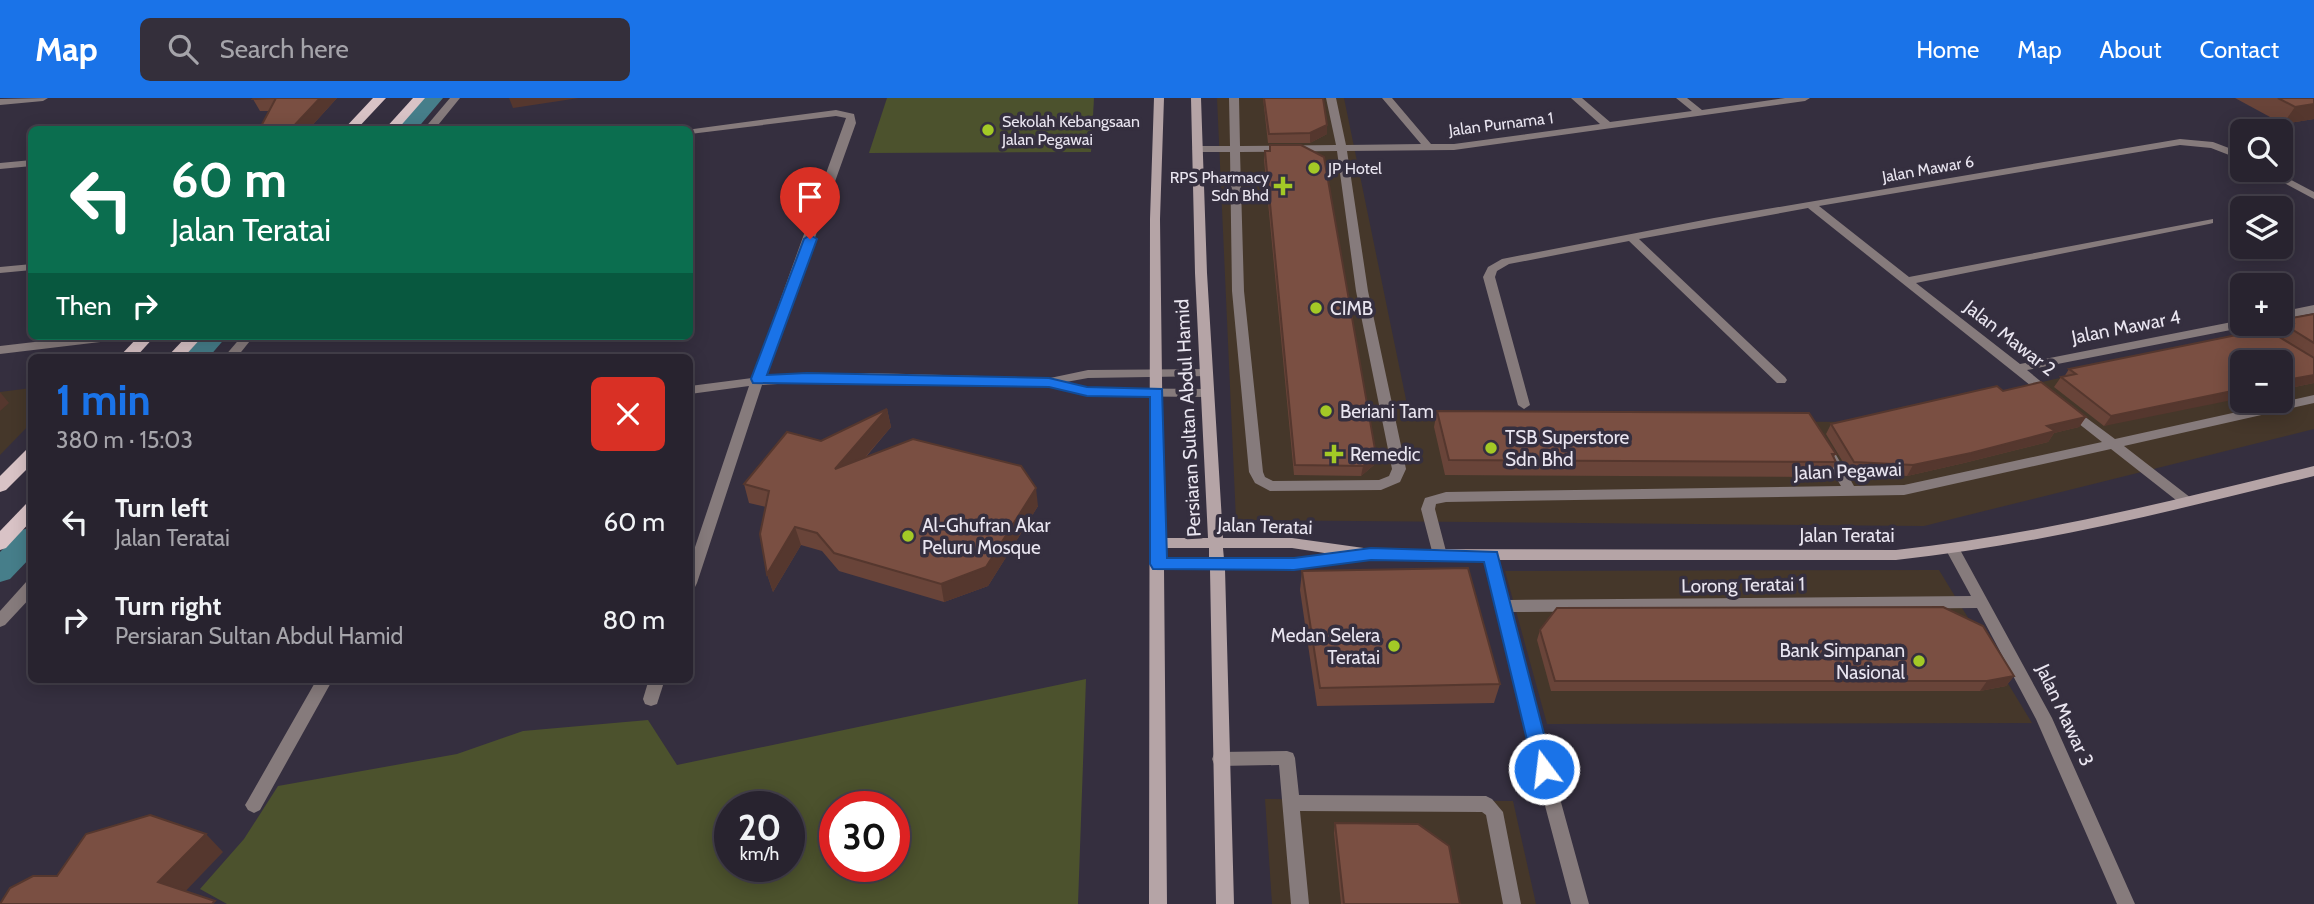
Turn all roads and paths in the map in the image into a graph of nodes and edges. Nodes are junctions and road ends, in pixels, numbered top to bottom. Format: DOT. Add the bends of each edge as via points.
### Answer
graph roads {
  1 [pos="43,98"];
  2 [pos="380,98"];
  3 [pos="419,98"];
  4 [pos="455,98"];
  5 [pos="1158,98"];
  6 [pos="1196,98"];
  7 [pos="1234,98"];
  8 [pos="1331,98"];
  9 [pos="1387,98"];
  10 [pos="1576,98"];
  11 [pos="1681,98"];
  12 [pos="1805,98"];
  13 [pos="24,99"];
  14 [pos="0,102"];
  15 [pos="1700,113"];
  16 [pos="353,126"];
  17 [pos="394,126"];
  18 [pos="431,126"];
  19 [pos="1609,126"];
  20 [pos="693,131"];
  21 [pos="1429,148"];
  22 [pos="1197,149"];
  23 [pos="1236,149"];
  24 [pos="1342,149"];
  25 [pos="2230,152"];
  26 [pos="28,163"];
  27 [pos="0,166"];
  28 [pos="2288,182"];
  29 [pos="2314,196"];
  30 [pos="1811,205"];
  31 [pos="2210,221"];
  32 [pos="1625,238"];
  33 [pos="28,267"];
  34 [pos="0,270"];
  35 [pos="1907,281"];
  36 [pos="2314,309"];
  37 [pos="2293,313"];
  38 [pos="2230,326"];
  39 [pos="84,340"];
  40 [pos="143,340"];
  41 [pos="191,340"];
  42 [pos="245,340"];
  43 [pos="0,350"];
  44 [pos="130,354"];
  45 [pos="178,354"];
  46 [pos="233,354"];
  47 [pos="2017,368"];
  48 [pos="1157,373"];
  49 [pos="1207,373"];
  50 [pos="758,379"];
  51 [pos="1781,380"];
  52 [pos="1049,382"];
  53 [pos="693,390"];
  54 [pos="1157,393"];
  55 [pos="1208,393"];
  56 [pos="2314,399"];
  57 [pos="1524,405"];
  58 [pos="1817,434"];
  59 [pos="2112,443"];
  60 [pos="28,458"];
  61 [pos="2314,471"];
  62 [pos="0,486"];
  63 [pos="1851,492"];
  64 [pos="2186,501"];
  65 [pos="28,512"];
  66 [pos="0,542"];
  67 [pos="1158,543"];
  68 [pos="1216,543"];
  69 [pos="1953,550"];
  70 [pos="1371,554"];
  71 [pos="1440,555"];
  72 [pos="1491,556"];
  73 [pos="1158,564"];
  74 [pos="1217,564"];
  75 [pos="693,574"];
  76 [pos="28,590"];
  77 [pos="1983,602"];
  78 [pos="1503,606"];
  79 [pos="0,621"];
  80 [pos="323,683"];
  81 [pos="656,683"];
  82 [pos="651,699"];
  83 [pos="1220,759"];
  84 [pos="1292,803"];
  85 [pos="254,805"];
  86 [pos="1158,904"];
  87 [pos="1225,904"];
  88 [pos="1300,904"];
  89 [pos="1512,904"];
  90 [pos="1580,904"];
  91 [pos="2126,904"];
  1 -- 13 [label="street"];
  2 -- 16 [label="main road"];
  3 -- 17 [label="main road"];
  4 -- 18 [label="street"];
  5 -- 48 [label="main road, Persiaran Sultan Abdul Hamid"];
  6 -- 22 [label="main road, Persiaran Sultan Abdul Hamid"];
  7 -- 23 [label="street"];
  8 -- 24 [label="street"];
  9 -- 21 [label="street"];
  10 -- 19 [label="street"];
  11 -- 15 [label="street"];
  12 -- 15 [label="street, Jalan Purnama 1"];
  13 -- 14 [label="street"];
  15 -- 19 [label="street, Jalan Purnama 1"];
  19 -- 21 [label="street, Jalan Purnama 1"];
  20 -- 50 [label="street" via="836,113 850,116 837,168"];
  21 -- 24 [label="street, Jalan Purnama 1"];
  22 -- 23 [label="street, Jalan Purnama 1"];
  22 -- 49 [label="main road, Persiaran Sultan Abdul Hamid"];
  23 -- 24 [label="street, Jalan Purnama 1"];
  23 -- 24 [label="street" via="1238,291 1256,471 1270,486 1381,485 1395,479 1399,469 1362,290"];
  25 -- 30 [label="street, Jalan Mawar 6" via="2213,145 2180,142"];
  26 -- 27 [label="street"];
  28 -- 29 [label="street"];
  30 -- 32 [label="street, Jalan Mawar 6"];
  30 -- 35 [label="street, Jalan Mawar 2"];
  31 -- 35 [label="street"];
  32 -- 51 [label="street"];
  32 -- 57 [label="street, Jalan Mawar 6" via="1516,258 1492,269 1489,277"];
  33 -- 34 [label="street"];
  35 -- 47 [label="street, Jalan Mawar 2"];
  36 -- 37 [label="street"];
  38 -- 47 [label="street, Jalan Mawar 4"];
  39 -- 43 [label="street"];
  40 -- 44 [label="main road"];
  41 -- 45 [label="main road"];
  42 -- 46 [label="street"];
  47 -- 59 [label="street, Jalan Mawar 2"];
  48 -- 49 [label="street"];
  48 -- 52 [label="street" via="1087,374"];
  48 -- 54 [label="main road, Persiaran Sultan Abdul Hamid"];
  49 -- 55 [label="main road, Persiaran Sultan Abdul Hamid"];
  50 -- 52 [label="street"];
  50 -- 53 [label="street"];
  50 -- 75 [label="street"];
  52 -- 54 [label="street" via="1087,392"];
  54 -- 55 [label="street"];
  54 -- 67 [label="main road, Persiaran Sultan Abdul Hamid"];
  55 -- 68 [label="main road, Persiaran Sultan Abdul Hamid"];
  56 -- 59 [label="street, Jalan Pegawai"];
  58 -- 63 [label="street"];
  59 -- 63 [label="street, Jalan Pegawai" via="1904,491"];
  59 -- 64 [label="street, Jalan Mawar 2"];
  60 -- 62 [label="main road"];
  61 -- 64 [label="main road, Jalan Teratai"];
  63 -- 71 [label="street, Jalan Pegawai" via="1446,497 1430,501 1428,509"];
  64 -- 69 [label="main road, Jalan Teratai" via="2080,527"];
  65 -- 66 [label="main road"];
  67 -- 68 [label="main road, Jalan Teratai"];
  67 -- 73 [label="main road, Persiaran Sultan Abdul Hamid"];
  68 -- 70 [label="main road, Jalan Teratai" via="1292,543"];
  68 -- 74 [label="main road, Persiaran Sultan Abdul Hamid"];
  69 -- 72 [label="main road, Jalan Teratai" via="1896,555"];
  69 -- 77 [label="street, Jalan Mawar 3"];
  70 -- 71 [label="main road, Jalan Teratai"];
  70 -- 74 [label="main road, Jalan Teratai" via="1294,564"];
  71 -- 72 [label="main road, Jalan Teratai"];
  72 -- 78 [label="street"];
  73 -- 74 [label="main road, Jalan Teratai"];
  73 -- 86 [label="main road, Persiaran Sultan Abdul Hamid"];
  74 -- 83 [label="main road, Persiaran Sultan Abdul Hamid"];
  76 -- 79 [label="street"];
  77 -- 78 [label="street, Lorong Teratai 1"];
  77 -- 91 [label="street, Jalan Mawar 3" via="2044,718"];
  78 -- 90 [label="street"];
  80 -- 85 [label="street"];
  81 -- 82 [label="street"];
  83 -- 84 [label="street" via="1287,758"];
  83 -- 87 [label="main road, Persiaran Sultan Abdul Hamid"];
  84 -- 88 [label="street"];
  84 -- 89 [label="street" via="1486,804 1494,812"];
}
